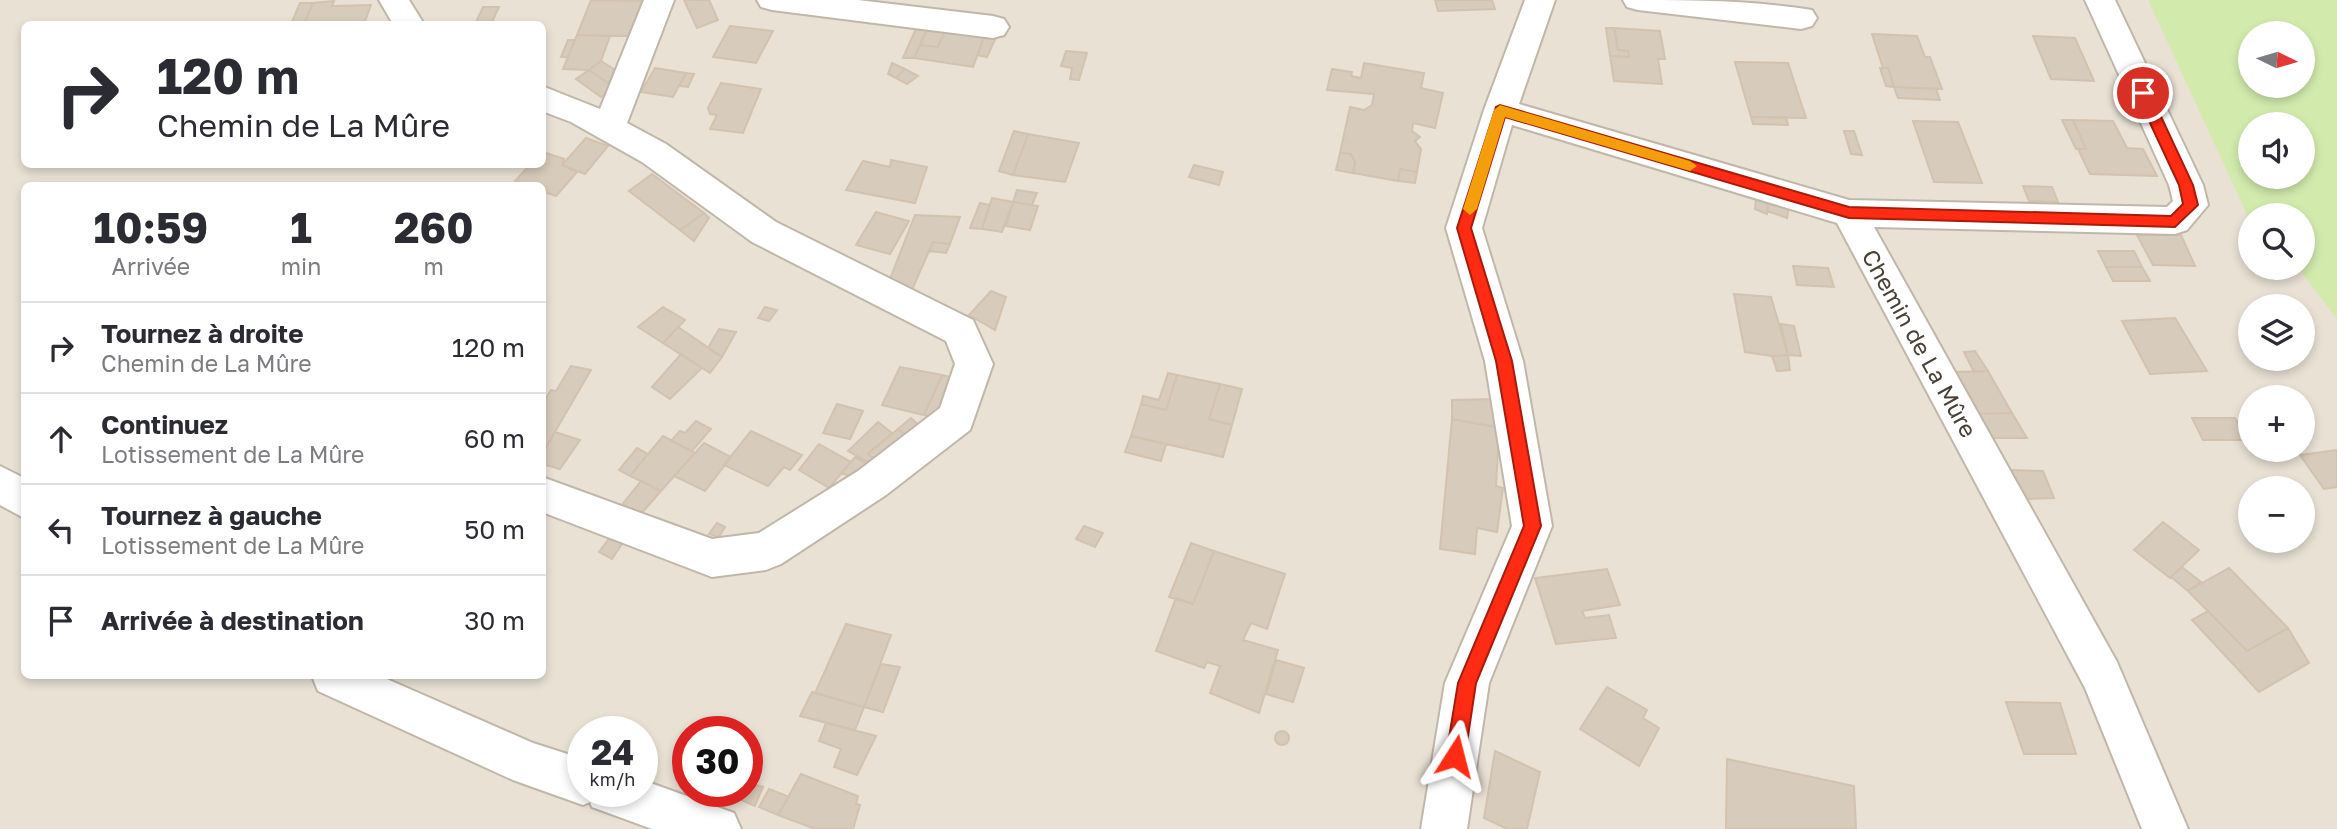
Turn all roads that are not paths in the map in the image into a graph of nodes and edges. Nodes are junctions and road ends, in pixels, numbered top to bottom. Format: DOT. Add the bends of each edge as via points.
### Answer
graph roads {
  1 [pos="394,0"];
  2 [pos="659,0"];
  3 [pos="772,0"];
  4 [pos="1540,0"];
  5 [pos="1638,0"];
  6 [pos="2100,0"];
  7 [pos="1801,19"];
  8 [pos="406,21"];
  9 [pos="993,27"];
  10 [pos="546,100"];
  11 [pos="1500,110"];
  12 [pos="609,128"];
  13 [pos="1849,213"];
  14 [pos="0,483"];
  15 [pos="546,496"];
  16 [pos="21,498"];
  17 [pos="340,679"];
  18 [pos="567,777"];
  19 [pos="654,807"];
  20 [pos="718,829"];
  21 [pos="1444,829"];
  22 [pos="2165,829"];
  1 -- 8 [label="street"];
  2 -- 12 [label="street"];
  3 -- 9 [label="street"];
  4 -- 11 [label="street"];
  5 -- 7 [label="street"];
  6 -- 13 [label="street" via="2186,185 2191,205 2175,221"];
  10 -- 12 [label="street"];
  11 -- 13 [label="street"];
  11 -- 21 [label="street" via="1464,228 1504,361 1532,526 1467,683"];
  12 -- 15 [label="street" via="654,153 765,232 960,331 974,364 956,418 872,483 766,551 712,558"];
  13 -- 22 [label="street, Chemin de La Mûre" via="2102,677"];
  14 -- 16 [label="street"];
  17 -- 18 [label="street"];
  19 -- 20 [label="street"];
}
